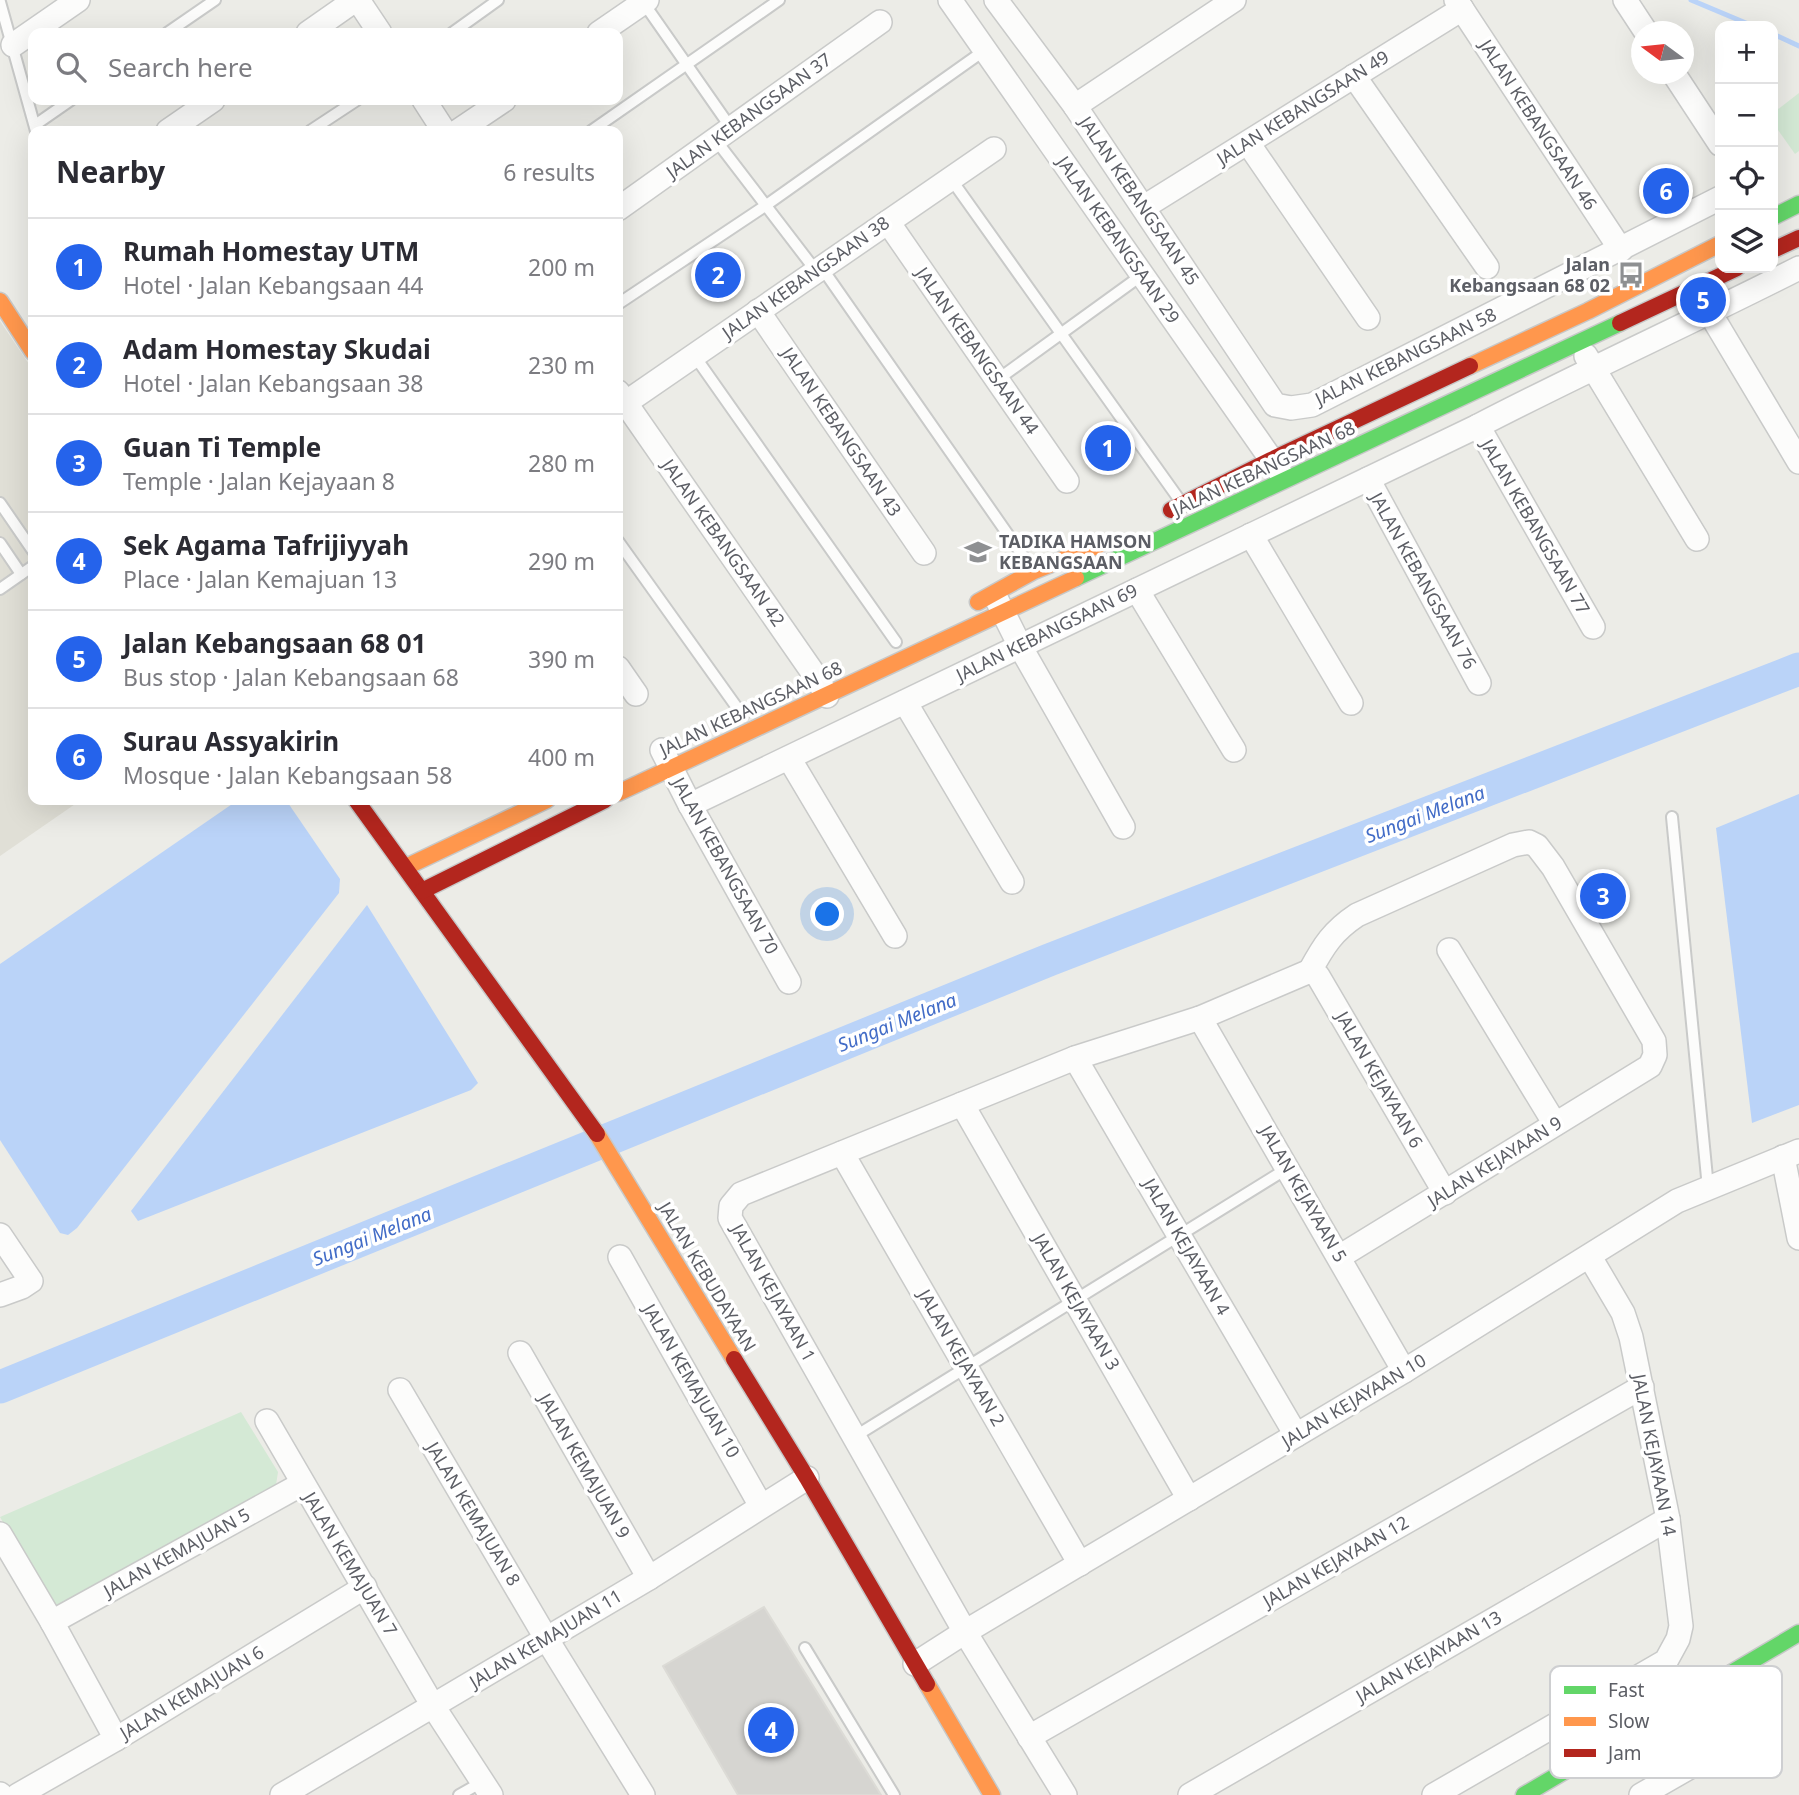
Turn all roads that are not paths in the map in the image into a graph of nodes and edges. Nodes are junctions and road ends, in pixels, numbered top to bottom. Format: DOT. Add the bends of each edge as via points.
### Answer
graph roads {
  1 [pos="78,0"];
  2 [pos="215,0"];
  3 [pos="357,0"];
  4 [pos="498,0"];
  5 [pos="779,0"];
  6 [pos="950,0"];
  7 [pos="994,0"];
  8 [pos="1234,0"];
  9 [pos="1625,0"];
  10 [pos="644,1"];
  11 [pos="0,2"];
  12 [pos="1459,5"];
  13 [pos="964,20"];
  14 [pos="1639,21"];
  15 [pos="880,22"];
  16 [pos="38,28"];
  17 [pos="174,28"];
  18 [pos="315,28"];
  19 [pos="377,28"];
  20 [pos="459,28"];
  21 [pos="606,28"];
  22 [pos="28,35"];
  23 [pos="13,46"];
  24 [pos="985,50"];
  25 [pos="686,64"];
  26 [pos="1354,76"];
  27 [pos="1681,84"];
  28 [pos="28,102"];
  29 [pos="29,105"];
  30 [pos="65,105"];
  31 [pos="207,105"];
  32 [pos="349,105"];
  33 [pos="427,105"];
  34 [pos="496,105"];
  35 [pos="1075,107"];
  36 [pos="34,126"];
  37 [pos="38,126"];
  38 [pos="181,126"];
  39 [pos="318,126"];
  40 [pos="441,126"];
  41 [pos="465,126"];
  42 [pos="599,126"];
  43 [pos="723,134"];
  44 [pos="1715,136"];
  45 [pos="1248,143"];
  46 [pos="994,149"];
  47 [pos="951,178"];
  48 [pos="1715,201"];
  49 [pos="1799,204"];
  50 [pos="623,205"];
  51 [pos="765,206"];
  52 [pos="1144,207"];
  53 [pos="1778,214"];
  54 [pos="888,222"];
  55 [pos="1799,238"];
  56 [pos="1778,245"];
  57 [pos="1715,247"];
  58 [pos="1621,250"];
  59 [pos="1487,267"];
  60 [pos="1799,268"];
  61 [pos="819,269"];
  62 [pos="1726,273"];
  63 [pos="1142,275"];
  64 [pos="0,301"];
  65 [pos="623,301"];
  66 [pos="758,311"];
  67 [pos="1710,313"];
  68 [pos="1368,318"];
  69 [pos="1062,333"];
  70 [pos="1578,343"];
  71 [pos="28,346"];
  72 [pos="694,355"];
  73 [pos="1593,367"];
  74 [pos="997,380"];
  75 [pos="623,399"];
  76 [pos="623,405"];
  77 [pos="1275,405"];
  78 [pos="1478,426"];
  79 [pos="1271,460"];
  80 [pos="1799,462"];
  81 [pos="1285,480"];
  82 [pos="1368,480"];
  83 [pos="1067,481"];
  84 [pos="0,503"];
  85 [pos="1182,505"];
  86 [pos="1158,516"];
  87 [pos="1251,535"];
  88 [pos="1111,539"];
  89 [pos="1697,539"];
  90 [pos="0,543"];
  91 [pos="28,544"];
  92 [pos="623,548"];
  93 [pos="924,553"];
  94 [pos="28,569"];
  95 [pos="1034,571"];
  96 [pos="21,574"];
  97 [pos="0,589"];
  98 [pos="1137,590"];
  99 [pos="999,603"];
  100 [pos="965,608"];
  101 [pos="1593,626"];
  102 [pos="896,642"];
  103 [pos="1020,646"];
  104 [pos="623,674"];
  105 [pos="1479,683"];
  106 [pos="820,684"];
  107 [pos="636,694"];
  108 [pos="905,702"];
  109 [pos="1351,703"];
  110 [pos="743,716"];
  111 [pos="1234,750"];
  112 [pos="664,754"];
  113 [pos="789,758"];
  114 [pos="623,789"];
  115 [pos="360,805"];
  116 [pos="536,805"];
  117 [pos="595,805"];
  118 [pos="690,805"];
  119 [pos="1672,817"];
  120 [pos="1123,827"];
  121 [pos="406,867"];
  122 [pos="1012,882"];
  123 [pos="422,891"];
  124 [pos="895,936"];
  125 [pos="1449,950"];
  126 [pos="1310,971"];
  127 [pos="789,982"];
  128 [pos="1200,1018"];
  129 [pos="1075,1058"];
  130 [pos="962,1104"];
  131 [pos="1555,1124"];
  132 [pos="842,1153"];
  133 [pos="1791,1154"];
  134 [pos="1288,1168"];
  135 [pos="1707,1188"];
  136 [pos="1445,1193"];
  137 [pos="0,1235"];
  138 [pos="1179,1236"];
  139 [pos="1799,1238"];
  140 [pos="1339,1256"];
  141 [pos="620,1257"];
  142 [pos="1590,1257"];
  143 [pos="0,1295"];
  144 [pos="1075,1300"];
  145 [pos="520,1353"];
  146 [pos="967,1368"];
  147 [pos="1404,1371"];
  148 [pos="1642,1387"];
  149 [pos="400,1390"];
  150 [pos="267,1421"];
  151 [pos="1296,1435"];
  152 [pos="854,1437"];
  153 [pos="807,1478"];
  154 [pos="302,1483"];
  155 [pos="1188,1499"];
  156 [pos="761,1506"];
  157 [pos="1668,1519"];
  158 [pos="0,1534"];
  159 [pos="1080,1564"];
  160 [pos="649,1578"];
  161 [pos="365,1587"];
  162 [pos="52,1622"];
  163 [pos="965,1632"];
  164 [pos="1799,1633"];
  165 [pos="546,1638"];
  166 [pos="805,1648"];
  167 [pos="915,1664"];
  168 [pos="1657,1666"];
  169 [pos="1743,1666"];
  170 [pos="433,1706"];
  171 [pos="1550,1728"];
  172 [pos="1029,1737"];
  173 [pos="116,1739"];
  174 [pos="1553,1778"];
  175 [pos="1671,1778"];
  176 [pos="488,1788"];
  177 [pos="989,1794"];
  178 [pos="18,1795"];
  179 [pos="282,1795"];
  180 [pos="459,1795"];
  181 [pos="643,1795"];
  182 [pos="894,1795"];
  183 [pos="1065,1795"];
  184 [pos="1190,1795"];
  185 [pos="1434,1795"];
  186 [pos="1524,1795"];
  187 [pos="1641,1795"];
  1 -- 16 [label="street"];
  2 -- 17 [label="lane"];
  3 -- 18 [label="street"];
  3 -- 19 [label="street"];
  4 -- 20 [label="lane"];
  5 -- 25 [label="lane"];
  6 -- 13 [label="street, JALAN KEBANGSAAN 29"];
  7 -- 13 [label="street"];
  7 -- 35 [label="street, JALAN KEBANGSAAN 45"];
  8 -- 35 [label="street"];
  9 -- 14 [label="street"];
  10 -- 21 [label="street"];
  10 -- 25 [label="lane"];
  11 -- 23 [label="lane"];
  12 -- 26 [label="street, JALAN KEBANGSAAN 49"];
  12 -- 58 [label="street, JALAN KEBANGSAAN 46"];
  13 -- 24 [label="street, JALAN KEBANGSAAN 29"];
  15 -- 43 [label="street, JALAN KEBANGSAAN 37"];
  22 -- 23 [label="street"];
  23 -- 28 [label="lane"];
  24 -- 51 [label="lane"];
  24 -- 63 [label="street, JALAN KEBANGSAAN 29"];
  25 -- 42 [label="lane"];
  25 -- 43 [label="lane"];
  26 -- 45 [label="street, JALAN KEBANGSAAN 49"];
  26 -- 59 [label="street"];
  27 -- 44 [label="street"];
  29 -- 36 [label="lane"];
  30 -- 37 [label="lane"];
  31 -- 38 [label="street"];
  32 -- 39 [label="lane"];
  33 -- 40 [label="street"];
  34 -- 41 [label="street"];
  35 -- 52 [label="street, JALAN KEBANGSAAN 45"];
  43 -- 50 [label="street, JALAN KEBANGSAAN 37"];
  43 -- 51 [label="lane"];
  45 -- 52 [label="street, JALAN KEBANGSAAN 49"];
  45 -- 68 [label="street"];
  46 -- 47 [label="street, JALAN KEBANGSAAN 38"];
  47 -- 54 [label="street, JALAN KEBANGSAAN 38"];
  47 -- 69 [label="lane"];
  48 -- 58 [label="street, JALAN KEBANGSAAN 58"];
  49 -- 53 [label="street"];
  51 -- 61 [label="lane"];
  51 -- 65 [label="lane"];
  52 -- 77 [label="street, JALAN KEBANGSAAN 45"];
  54 -- 61 [label="street, JALAN KEBANGSAAN 38"];
  54 -- 74 [label="street, JALAN KEBANGSAAN 44"];
  55 -- 56 [label="street"];
  57 -- 79 [label="street, JALAN KEBANGSAAN 68"];
  58 -- 77 [label="street, JALAN KEBANGSAAN 58" via="1312,405"];
  60 -- 67 [label="street, JALAN KEBANGSAAN 69"];
  61 -- 66 [label="street, JALAN KEBANGSAAN 38"];
  61 -- 95 [label="lane"];
  62 -- 70 [label="street, JALAN KEBANGSAAN 68"];
  63 -- 69 [label="lane"];
  63 -- 79 [label="street, JALAN KEBANGSAAN 29"];
  64 -- 71 [label="street" via="10,325"];
  66 -- 72 [label="street, JALAN KEBANGSAAN 38"];
  66 -- 93 [label="street, JALAN KEBANGSAAN 43"];
  67 -- 73 [label="street, JALAN KEBANGSAAN 69"];
  67 -- 80 [label="street"];
  69 -- 74 [label="lane"];
  69 -- 85 [label="lane"];
  70 -- 73 [label="street"];
  70 -- 81 [label="street, JALAN KEBANGSAAN 68"];
  72 -- 75 [label="street, JALAN KEBANGSAAN 38"];
  72 -- 102 [label="lane"];
  73 -- 78 [label="street, JALAN KEBANGSAAN 69"];
  73 -- 89 [label="street"];
  74 -- 83 [label="street, JALAN KEBANGSAAN 44"];
  76 -- 106 [label="street, JALAN KEBANGSAAN 42"];
  78 -- 82 [label="street, JALAN KEBANGSAAN 69"];
  78 -- 101 [label="street, JALAN KEBANGSAAN 77"];
  79 -- 81 [label="street, JALAN KEBANGSAAN 29"];
  79 -- 85 [label="street, JALAN KEBANGSAAN 68"];
  81 -- 99 [label="street, JALAN KEBANGSAAN 68"];
  82 -- 87 [label="street, JALAN KEBANGSAAN 69"];
  82 -- 105 [label="street, JALAN KEBANGSAAN 76"];
  84 -- 91 [label="lane"];
  85 -- 86 [label="street, JALAN KEBANGSAAN 68"];
  87 -- 98 [label="street, JALAN KEBANGSAAN 69"];
  87 -- 109 [label="street"];
  88 -- 95 [label="street, JALAN KEBANGSAAN 68"];
  90 -- 96 [label="lane"];
  92 -- 110 [label="lane"];
  94 -- 96 [label="lane"];
  95 -- 99 [label="street, JALAN KEBANGSAAN 68"];
  96 -- 97 [label="lane"];
  98 -- 103 [label="street, JALAN KEBANGSAAN 69"];
  98 -- 111 [label="street"];
  99 -- 100 [label="street, JALAN KEBANGSAAN 68"];
  99 -- 103 [label="street"];
  99 -- 106 [label="street, JALAN KEBANGSAAN 68"];
  103 -- 108 [label="street, JALAN KEBANGSAAN 69"];
  103 -- 120 [label="street"];
  104 -- 107 [label="street"];
  106 -- 112 [label="street, JALAN KEBANGSAAN 68"];
  108 -- 113 [label="street, JALAN KEBANGSAAN 69"];
  108 -- 122 [label="street"];
  112 -- 114 [label="street, JALAN KEBANGSAAN 68"];
  112 -- 118 [label="street, JALAN KEBANGSAAN 70"];
  113 -- 118 [label="street, JALAN KEBANGSAAN 69"];
  113 -- 124 [label="street"];
  115 -- 121 [label="street, JALAN KEBUDAYAAN"];
  116 -- 121 [label="street"];
  117 -- 123 [label="street"];
  118 -- 127 [label="street, JALAN KEBANGSAAN 70"];
  119 -- 135 [label="lane"];
  121 -- 123 [label="street, JALAN KEBUDAYAAN"];
  123 -- 153 [label="street, JALAN KEBUDAYAAN" via="585,1115"];
  125 -- 131 [label="street"];
  126 -- 128 [label="street"];
  126 -- 131 [label="street, JALAN KEJAYAAN 9" via="1327,940 1357,915 1513,845 1529,842 1537,846 1654,1041 1650,1066"];
  126 -- 136 [label="street, JALAN KEJAYAAN 6" via="1318,976"];
  128 -- 129 [label="street, JALAN KEJAYAAN 1"];
  128 -- 134 [label="street, JALAN KEJAYAAN 5"];
  129 -- 130 [label="street, JALAN KEJAYAAN 1"];
  129 -- 138 [label="street, JALAN KEJAYAAN 4"];
  130 -- 132 [label="street, JALAN KEJAYAAN 1"];
  130 -- 144 [label="street, JALAN KEJAYAAN 3"];
  131 -- 136 [label="street, JALAN KEJAYAAN 9"];
  132 -- 146 [label="street, JALAN KEJAYAAN 2"];
  132 -- 152 [label="street, JALAN KEJAYAAN 1" via="741,1194 731,1206 730,1218"];
  133 -- 135 [label="street, JALAN KEJAYAAN 10"];
  133 -- 139 [label="street"];
  134 -- 138 [label="lane"];
  134 -- 140 [label="street, JALAN KEJAYAAN 5"];
  135 -- 142 [label="street, JALAN KEJAYAAN 10" via="1677,1201"];
  136 -- 140 [label="street, JALAN KEJAYAAN 9"];
  137 -- 143 [label="street" via="31,1281"];
  138 -- 144 [label="lane"];
  138 -- 151 [label="street, JALAN KEJAYAAN 4"];
  140 -- 147 [label="street, JALAN KEJAYAAN 5"];
  141 -- 156 [label="street, JALAN KEMAJUAN 10"];
  142 -- 147 [label="street, JALAN KEJAYAAN 10"];
  142 -- 148 [label="street, JALAN KEJAYAAN 14" via="1622,1313"];
  144 -- 146 [label="lane"];
  144 -- 155 [label="street, JALAN KEJAYAAN 3"];
  145 -- 160 [label="street, JALAN KEMAJUAN 9"];
  146 -- 152 [label="lane"];
  146 -- 159 [label="street, JALAN KEJAYAAN 2"];
  147 -- 151 [label="street, JALAN KEJAYAAN 10"];
  148 -- 157 [label="street, JALAN KEJAYAAN 14"];
  148 -- 172 [label="street, JALAN KEJAYAAN 12"];
  149 -- 165 [label="street, JALAN KEMAJUAN 8"];
  150 -- 154 [label="street, JALAN KEMAJUAN 7"];
  151 -- 155 [label="street, JALAN KEJAYAAN 10"];
  152 -- 163 [label="street, JALAN KEJAYAAN 1"];
  153 -- 156 [label="street, JALAN KEMAJUAN 11"];
  153 -- 167 [label="street, JALAN KEBUDAYAAN"];
  154 -- 161 [label="street, JALAN KEMAJUAN 7"];
  154 -- 162 [label="street, JALAN KEMAJUAN 5"];
  155 -- 159 [label="street, JALAN KEJAYAAN 10"];
  156 -- 160 [label="street, JALAN KEMAJUAN 11"];
  157 -- 168 [label="street, JALAN KEJAYAAN 14" via="1681,1626 1666,1661"];
  157 -- 184 [label="street, JALAN KEJAYAAN 13"];
  158 -- 162 [label="street"];
  159 -- 163 [label="street, JALAN KEJAYAAN 10"];
  160 -- 165 [label="street, JALAN KEMAJUAN 11"];
  161 -- 170 [label="street, JALAN KEMAJUAN 7"];
  161 -- 173 [label="street, JALAN KEMAJUAN 6"];
  162 -- 173 [label="street"];
  163 -- 167 [label="street, JALAN KEJAYAAN 10"];
  163 -- 172 [label="street, JALAN KEJAYAAN 1"];
  164 -- 169 [label="street"];
  165 -- 170 [label="street, JALAN KEMAJUAN 11"];
  165 -- 181 [label="street, JALAN KEMAJUAN 8"];
  166 -- 182 [label="lane"];
  167 -- 177 [label="street, JALAN KEBUDAYAAN"];
  170 -- 176 [label="street, JALAN KEMAJUAN 7"];
  170 -- 179 [label="street, JALAN KEMAJUAN 11"];
  171 -- 185 [label="street, JALAN KEJAYAAN 14"];
  172 -- 183 [label="street, JALAN KEJAYAAN 1"];
  173 -- 178 [label="street, JALAN KEMAJUAN 6"];
  174 -- 186 [label="street"];
  175 -- 187 [label="street"];
  176 -- 180 [label="lane"];
}
